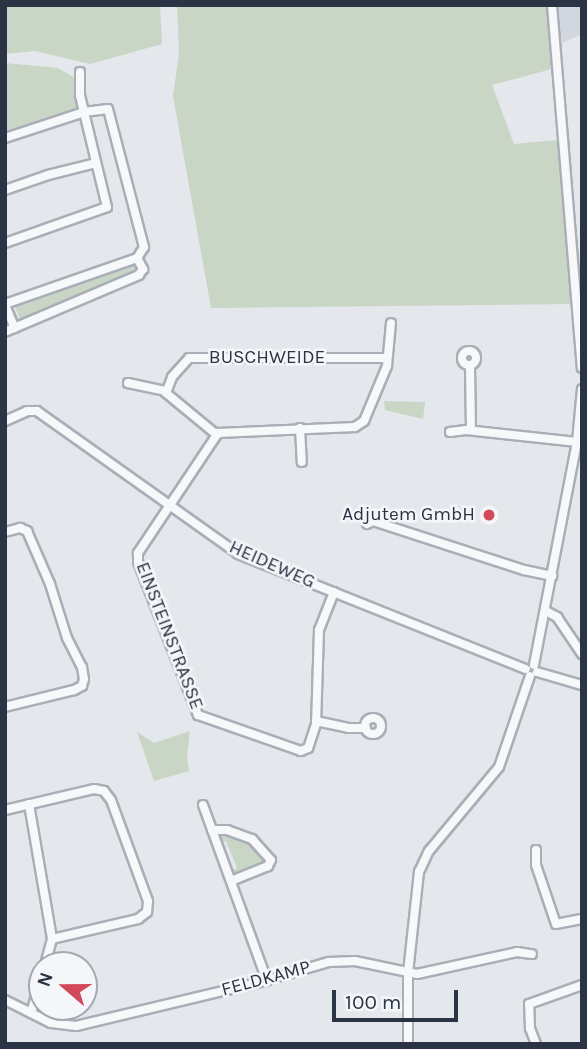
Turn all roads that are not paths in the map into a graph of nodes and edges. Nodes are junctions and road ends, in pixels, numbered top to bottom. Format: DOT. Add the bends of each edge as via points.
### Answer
graph roads {
  1 [pos="552,5"];
  2 [pos="80,72"];
  3 [pos="85,112"];
  4 [pos="5,138"];
  5 [pos="96,163"];
  6 [pos="5,190"];
  7 [pos="5,243"];
  8 [pos="137,258"];
  9 [pos="5,304"];
  10 [pos="391,323"];
  11 [pos="15,328"];
  12 [pos="5,332"];
  13 [pos="386,358"];
  14 [pos="470,366"];
  15 [pos="582,368"];
  16 [pos="128,383"];
  17 [pos="582,389"];
  18 [pos="166,391"];
  19 [pos="5,421"];
  20 [pos="300,428"];
  21 [pos="471,430"];
  22 [pos="450,432"];
  23 [pos="217,435"];
  24 [pos="577,442"];
  25 [pos="302,462"];
  26 [pos="170,506"];
  27 [pos="367,524"];
  28 [pos="5,532"];
  29 [pos="552,576"];
  30 [pos="334,592"];
  31 [pos="546,611"];
  32 [pos="582,654"];
  33 [pos="531,671"];
  34 [pos="582,685"];
  35 [pos="6,705"];
  36 [pos="316,721"];
  37 [pos="366,728"];
  38 [pos="29,804"];
  39 [pos="203,805"];
  40 [pos="5,810"];
  41 [pos="212,830"];
  42 [pos="536,850"];
  43 [pos="231,881"];
  44 [pos="582,919"];
  45 [pos="52,939"];
  46 [pos="49,951"];
  47 [pos="532,954"];
  48 [pos="408,973"];
  49 [pos="267,981"];
  50 [pos="582,985"];
  51 [pos="5,1000"];
  52 [pos="28,1012"];
  53 [pos="50,1021"];
  54 [pos="408,1044"];
  55 [pos="536,1044"];
  1 -- 15 [label="street"];
  2 -- 3 [label="street"];
  3 -- 4 [label="street"];
  3 -- 5 [label="street"];
  3 -- 8 [label="street" via="108,109 144,247"];
  5 -- 6 [label="street"];
  5 -- 7 [label="street" via="108,203 105,209"];
  8 -- 9 [label="street"];
  8 -- 11 [label="street" via="142,272"];
  9 -- 11 [label="street"];
  10 -- 13 [label="street"];
  11 -- 12 [label="street"];
  13 -- 18 [label="street, BUSCHWEIDE" via="190,358"];
  13 -- 20 [label="street" via="387,366 363,421 355,427"];
  14 -- 21 [label="street"];
  16 -- 18 [label="street"];
  17 -- 24 [label="street"];
  18 -- 23 [label="street"];
  19 -- 26 [label="street, HEIDEWEG" via="30,410 40,412"];
  20 -- 23 [label="street"];
  20 -- 25 [label="street"];
  21 -- 22 [label="street"];
  21 -- 24 [label="street"];
  23 -- 26 [label="street"];
  24 -- 29 [label="street"];
  26 -- 30 [label="street, HEIDEWEG" via="238,554"];
  26 -- 36 [label="street, EINSTEINSTRASSE" via="137,557 198,715 303,751 309,746"];
  27 -- 29 [label="street" via="373,522"];
  28 -- 35 [label="street" via="27,530 84,677 77,690"];
  29 -- 31 [label="street"];
  30 -- 33 [label="street, HEIDEWEG"];
  30 -- 36 [label="street, EINSTEINSTRASSE" via="319,630"];
  31 -- 32 [label="street" via="557,617"];
  31 -- 33 [label="street"];
  33 -- 34 [label="street, HEIDEWEG"];
  33 -- 48 [label="street" via="499,767 422,864"];
  36 -- 37 [label="street"];
  38 -- 40 [label="street"];
  38 -- 45 [label="street"];
  38 -- 45 [label="street" via="94,789 106,792 148,901 147,912 138,919"];
  39 -- 41 [label="street"];
  41 -- 43 [label="street"];
  41 -- 43 [label="street" via="224,829 252,839 271,860"];
  42 -- 44 [label="street" via="536,865 556,924"];
  43 -- 49 [label="street"];
  45 -- 46 [label="street"];
  47 -- 48 [label="street, FELDKAMP" via="517,952"];
  48 -- 49 [label="street, FELDKAMP" via="338,960"];
  48 -- 54 [label="street"];
  49 -- 53 [label="street, FELDKAMP" via="85,1025"];
  50 -- 55 [label="street" via="529,1004"];
  51 -- 52 [label="street, FELDKAMP"];
}
